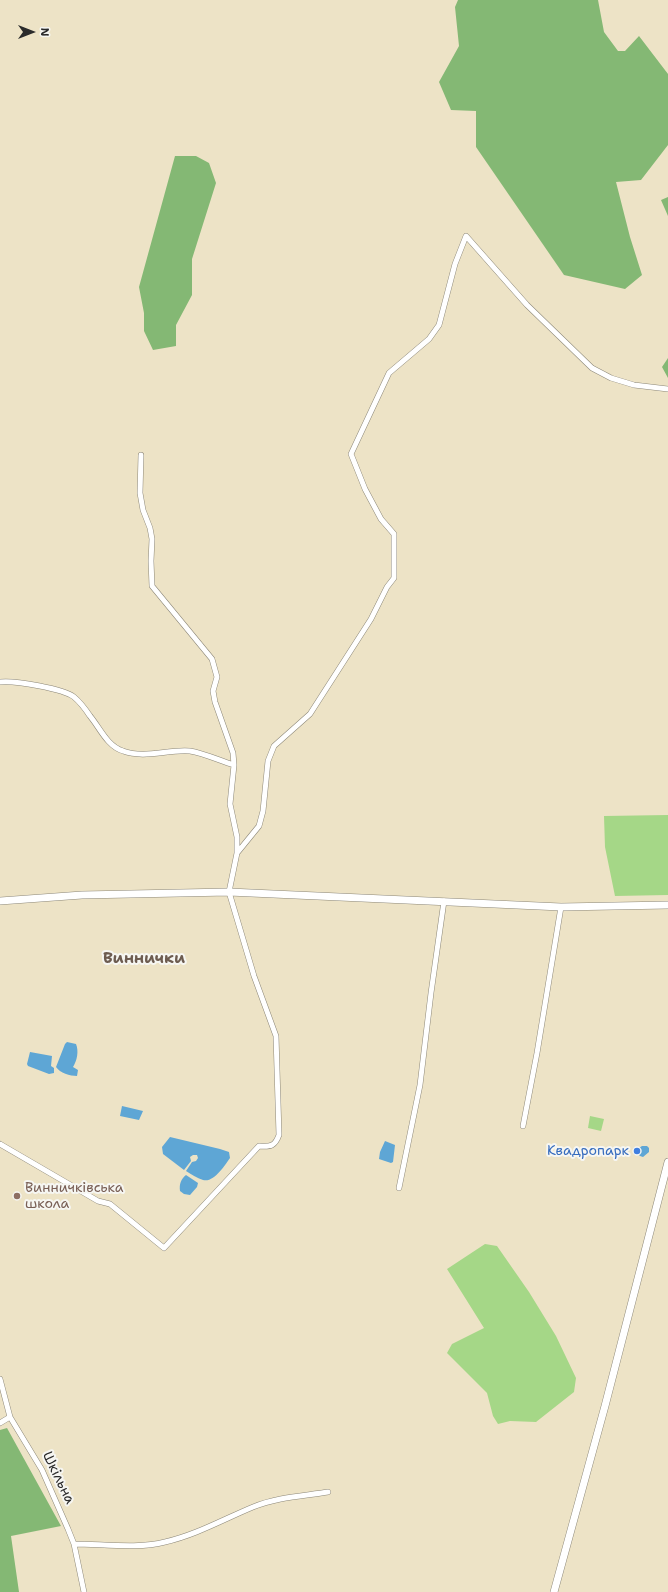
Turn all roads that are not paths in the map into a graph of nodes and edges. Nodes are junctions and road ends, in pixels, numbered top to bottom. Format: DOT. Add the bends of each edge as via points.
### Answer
graph roads {
  1 [pos="668,389"];
  2 [pos="141,455"];
  3 [pos="0,682"];
  4 [pos="234,765"];
  5 [pos="237,853"];
  6 [pos="229,892"];
  7 [pos="0,901"];
  8 [pos="444,901"];
  9 [pos="668,905"];
  10 [pos="561,907"];
  11 [pos="522,1126"];
  12 [pos="0,1144"];
  13 [pos="668,1162"];
  14 [pos="399,1188"];
  15 [pos="0,1379"];
  16 [pos="10,1418"];
  17 [pos="0,1423"];
  18 [pos="328,1492"];
  19 [pos="74,1544"];
  20 [pos="84,1592"];
  21 [pos="554,1592"];
  1 -- 5 [label="street" via="634,385 611,378 592,368 527,306 466,236 455,264 439,325 429,340 389,373 351,454 381,519 394,534 394,578 310,714 274,746 268,760 259,826"];
  2 -- 4 [label="street" via="140,493 152,539 152,586 212,659 217,677 213,691 215,702 229,739"];
  3 -- 4 [label="street" via="27,683 74,696 106,738 123,751 141,755 190,751"];
  4 -- 5 [label="street" via="230,804 237,837"];
  5 -- 6 [label="street"];
  6 -- 7 [label="street" via="82,895"];
  6 -- 8 [label="street"];
  6 -- 12 [label="street" via="254,976 276,1036 280,1135 276,1143 270,1147 259,1146 164,1248 110,1204 98,1201"];
  8 -- 10 [label="street"];
  8 -- 14 [label="street" via="420,1085"];
  9 -- 10 [label="street"];
  10 -- 11 [label="street"];
  13 -- 21 [label="street"];
  15 -- 16 [label="street, Шкільна"];
  16 -- 17 [label="street"];
  16 -- 19 [label="street, Шкільна" via="42,1470"];
  18 -- 19 [label="street" via="254,1506 186,1536 152,1545"];
  19 -- 20 [label="street, Шкільна"];
}
